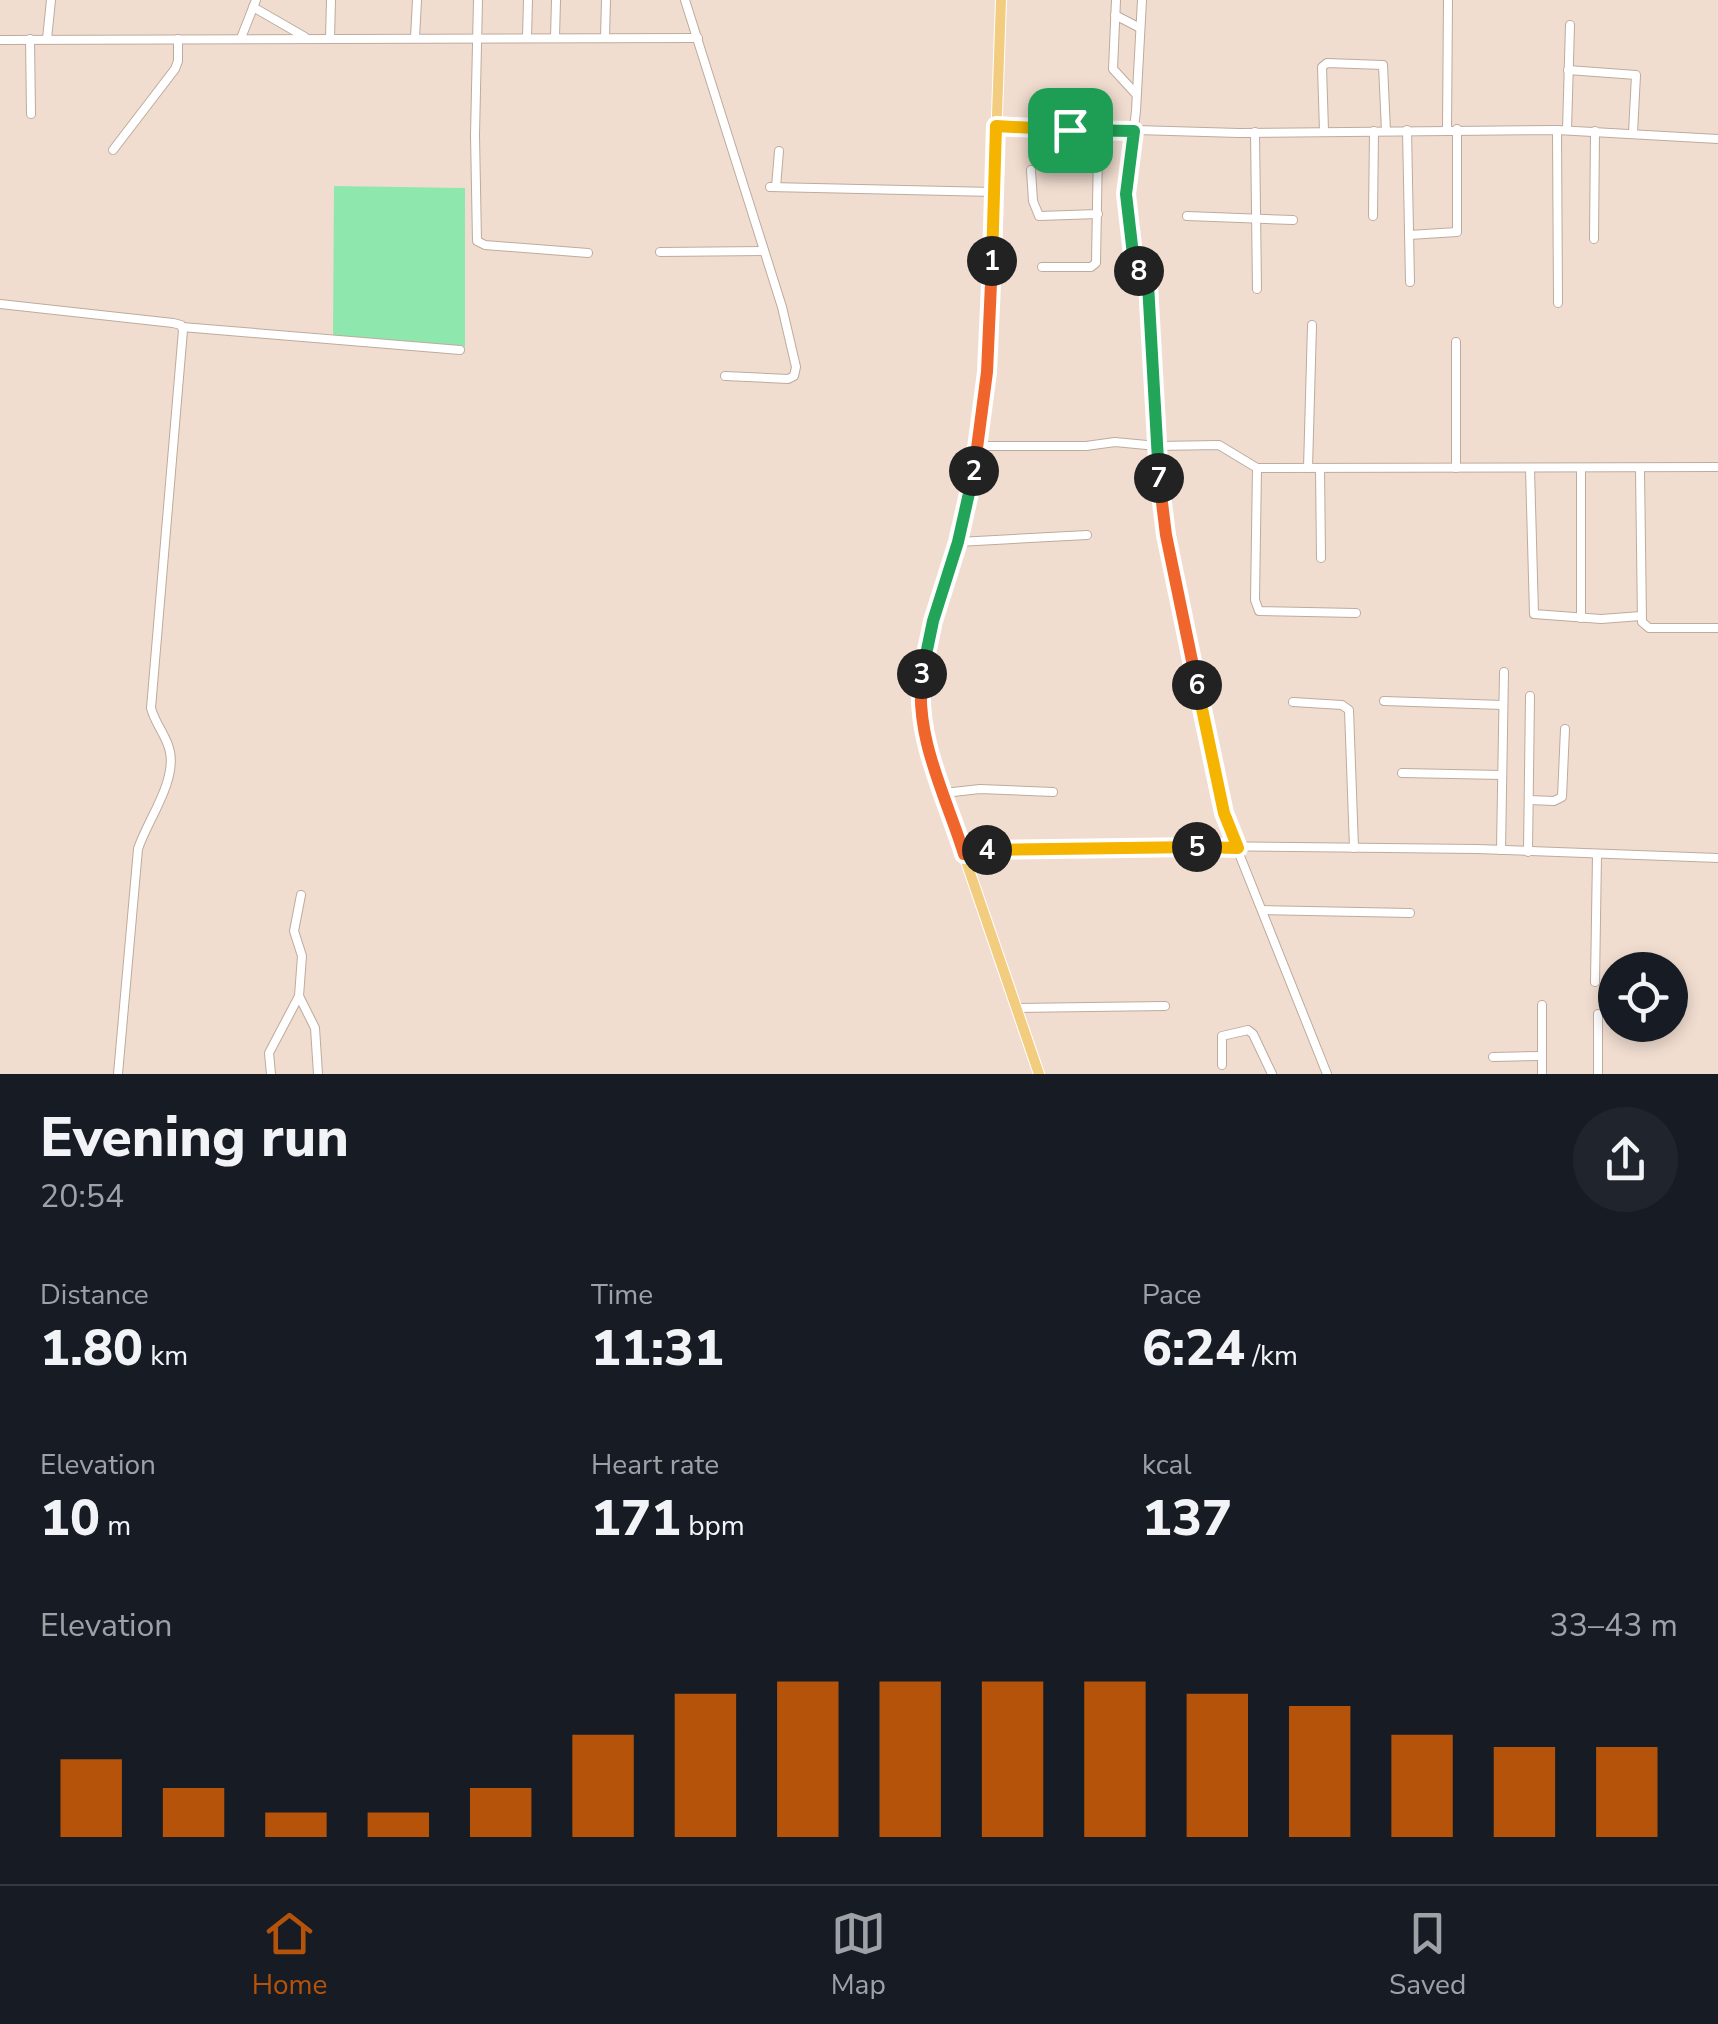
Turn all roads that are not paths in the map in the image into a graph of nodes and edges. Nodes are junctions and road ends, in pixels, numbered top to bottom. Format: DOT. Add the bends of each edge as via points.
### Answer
graph roads {
  1 [pos="50,0"];
  2 [pos="331,0"];
  3 [pos="417,0"];
  4 [pos="478,0"];
  5 [pos="528,0"];
  6 [pos="556,0"];
  7 [pos="606,0"];
  8 [pos="685,0"];
  9 [pos="1001,0"];
  10 [pos="1116,0"];
  11 [pos="1142,0"];
  12 [pos="1448,0"];
  13 [pos="254,3"];
  14 [pos="1115,15"];
  15 [pos="1570,24"];
  16 [pos="1140,28"];
  17 [pos="528,37"];
  18 [pos="555,37"];
  19 [pos="605,37"];
  20 [pos="178,38"];
  21 [pos="242,38"];
  22 [pos="308,38"];
  23 [pos="330,38"];
  24 [pos="415,38"];
  25 [pos="698,38"];
  26 [pos="30,39"];
  27 [pos="47,39"];
  28 [pos="477,39"];
  29 [pos="0,40"];
  30 [pos="1568,70"];
  31 [pos="1136,94"];
  32 [pos="31,114"];
  33 [pos="996,126"];
  34 [pos="1446,129"];
  35 [pos="1458,129"];
  36 [pos="1324,130"];
  37 [pos="1407,130"];
  38 [pos="1562,130"];
  39 [pos="1102,131"];
  40 [pos="1134,131"];
  41 [pos="1374,131"];
  42 [pos="1386,131"];
  43 [pos="1255,132"];
  44 [pos="1595,132"];
  45 [pos="1633,133"];
  46 [pos="1718,140"];
  47 [pos="113,150"];
  48 [pos="779,151"];
  49 [pos="1032,170"];
  50 [pos="994,192"];
  51 [pos="1098,214"];
  52 [pos="1188,216"];
  53 [pos="1373,216"];
  54 [pos="1256,219"];
  55 [pos="1292,220"];
  56 [pos="1409,235"];
  57 [pos="1594,239"];
  58 [pos="764,251"];
  59 [pos="660,252"];
  60 [pos="588,253"];
  61 [pos="1042,267"];
  62 [pos="1410,282"];
  63 [pos="1258,289"];
  64 [pos="1558,303"];
  65 [pos="0,304"];
  66 [pos="1312,326"];
  67 [pos="182,327"];
  68 [pos="1456,342"];
  69 [pos="460,350"];
  70 [pos="725,376"];
  71 [pos="1154,445"];
  72 [pos="979,446"];
  73 [pos="1718,467"];
  74 [pos="1257,468"];
  75 [pos="1308,468"];
  76 [pos="1320,468"];
  77 [pos="1456,468"];
  78 [pos="1530,469"];
  79 [pos="1581,469"];
  80 [pos="1640,470"];
  81 [pos="1087,535"];
  82 [pos="958,542"];
  83 [pos="1321,558"];
  84 [pos="1356,614"];
  85 [pos="1641,616"];
  86 [pos="1581,618"];
  87 [pos="1718,628"];
  88 [pos="1504,672"];
  89 [pos="1530,696"];
  90 [pos="1384,701"];
  91 [pos="1293,702"];
  92 [pos="1504,705"];
  93 [pos="1565,728"];
  94 [pos="1402,773"];
  95 [pos="1502,774"];
  96 [pos="1053,792"];
  97 [pos="944,794"];
  98 [pos="1529,800"];
  99 [pos="1238,848"];
  100 [pos="1354,848"];
  101 [pos="1501,850"];
  102 [pos="1528,852"];
  103 [pos="964,854"];
  104 [pos="1597,855"];
  105 [pos="1718,858"];
  106 [pos="301,896"];
  107 [pos="1263,910"];
  108 [pos="1410,913"];
  109 [pos="1595,982"];
  110 [pos="300,996"];
  111 [pos="1542,1005"];
  112 [pos="1165,1006"];
  113 [pos="1016,1008"];
  114 [pos="1598,1042"];
  115 [pos="1542,1056"];
  116 [pos="1493,1058"];
  117 [pos="1222,1065"];
  118 [pos="118,1074"];
  119 [pos="271,1074"];
  120 [pos="318,1074"];
  121 [pos="1039,1074"];
  122 [pos="1272,1074"];
  123 [pos="1327,1074"];
  124 [pos="1542,1074"];
  125 [pos="1598,1074"];
  1 -- 27 [label="street"];
  2 -- 23 [label="street"];
  3 -- 24 [label="street"];
  4 -- 28 [label="street"];
  5 -- 17 [label="street"];
  6 -- 18 [label="street"];
  7 -- 19 [label="street"];
  8 -- 25 [label="street"];
  9 -- 33 [label="main road"];
  10 -- 14 [label="street"];
  11 -- 16 [label="street"];
  12 -- 34 [label="street"];
  13 -- 21 [label="street"];
  13 -- 22 [label="street"];
  14 -- 16 [label="street"];
  14 -- 31 [label="street" via="1113,68"];
  15 -- 30 [label="street"];
  16 -- 31 [label="street"];
  17 -- 18 [label="street"];
  17 -- 28 [label="street"];
  18 -- 19 [label="street"];
  19 -- 25 [label="street"];
  20 -- 21 [label="street"];
  20 -- 27 [label="street"];
  20 -- 47 [label="street" via="175,69"];
  21 -- 22 [label="street"];
  22 -- 23 [label="street"];
  23 -- 24 [label="street"];
  24 -- 28 [label="street"];
  25 -- 58 [label="street"];
  26 -- 27 [label="street"];
  26 -- 29 [label="street"];
  26 -- 32 [label="street"];
  28 -- 60 [label="street" via="478,241"];
  30 -- 38 [label="street"];
  30 -- 45 [label="street" via="1636,74"];
  31 -- 40 [label="street"];
  33 -- 39 [label="street"];
  33 -- 50 [label="main road"];
  34 -- 35 [label="street"];
  34 -- 37 [label="street"];
  35 -- 38 [label="street"];
  35 -- 56 [label="street" via="1457,232"];
  36 -- 41 [label="street"];
  36 -- 42 [label="street" via="1322,67 1328,63 1382,65"];
  36 -- 43 [label="street"];
  37 -- 42 [label="street"];
  37 -- 56 [label="street"];
  38 -- 44 [label="street"];
  38 -- 64 [label="street"];
  39 -- 40 [label="street"];
  39 -- 51 [label="street"];
  40 -- 43 [label="street"];
  40 -- 71 [label="street" via="1126,199 1135,267 1148,284"];
  41 -- 42 [label="street"];
  41 -- 53 [label="street"];
  43 -- 54 [label="street"];
  44 -- 45 [label="street"];
  44 -- 57 [label="street"];
  45 -- 46 [label="street"];
  48 -- 50 [label="street" via="773,187"];
  49 -- 51 [label="street" via="1038,215"];
  50 -- 72 [label="main road"];
  51 -- 61 [label="street" via="1094,266"];
  52 -- 54 [label="street"];
  54 -- 55 [label="street"];
  54 -- 63 [label="street"];
  56 -- 62 [label="street"];
  58 -- 59 [label="street"];
  58 -- 70 [label="street" via="796,372 784,379"];
  65 -- 67 [label="street"];
  66 -- 75 [label="street"];
  67 -- 69 [label="street"];
  67 -- 118 [label="street" via="152,708 171,764 138,849"];
  68 -- 77 [label="street"];
  71 -- 72 [label="street"];
  71 -- 74 [label="street" via="1219,444"];
  71 -- 99 [label="street" via="1193,668 1224,813"];
  72 -- 82 [label="main road"];
  73 -- 80 [label="street"];
  74 -- 75 [label="street"];
  74 -- 84 [label="street" via="1259,612"];
  75 -- 76 [label="street"];
  76 -- 77 [label="street"];
  76 -- 83 [label="street"];
  77 -- 78 [label="street"];
  78 -- 79 [label="street"];
  78 -- 86 [label="street" via="1532,611"];
  79 -- 80 [label="street"];
  79 -- 86 [label="street"];
  80 -- 85 [label="street"];
  81 -- 82 [label="street"];
  82 -- 97 [label="main road" via="921,683 923,724"];
  85 -- 86 [label="street"];
  85 -- 87 [label="street" via="1648,628"];
  88 -- 92 [label="street"];
  89 -- 98 [label="street"];
  90 -- 92 [label="street"];
  91 -- 100 [label="street" via="1349,710"];
  92 -- 95 [label="street"];
  93 -- 98 [label="street" via="1562,797"];
  94 -- 95 [label="street"];
  95 -- 101 [label="street"];
  96 -- 97 [label="street"];
  97 -- 103 [label="main road"];
  98 -- 102 [label="street"];
  99 -- 100 [label="street"];
  99 -- 103 [label="street" via="1058,846"];
  99 -- 107 [label="street"];
  100 -- 101 [label="street"];
  101 -- 102 [label="street"];
  102 -- 104 [label="street"];
  103 -- 113 [label="main road"];
  104 -- 105 [label="street"];
  104 -- 109 [label="street"];
  106 -- 110 [label="street" via="294,932 302,956"];
  107 -- 108 [label="street"];
  107 -- 123 [label="street"];
  110 -- 119 [label="street" via="270,1053"];
  110 -- 120 [label="street" via="315,1028"];
  111 -- 115 [label="street"];
  112 -- 113 [label="street"];
  113 -- 121 [label="main road"];
  114 -- 125 [label="street"];
  115 -- 116 [label="street"];
  115 -- 124 [label="street"];
  117 -- 122 [label="street" via="1222,1036 1248,1030"];
}
